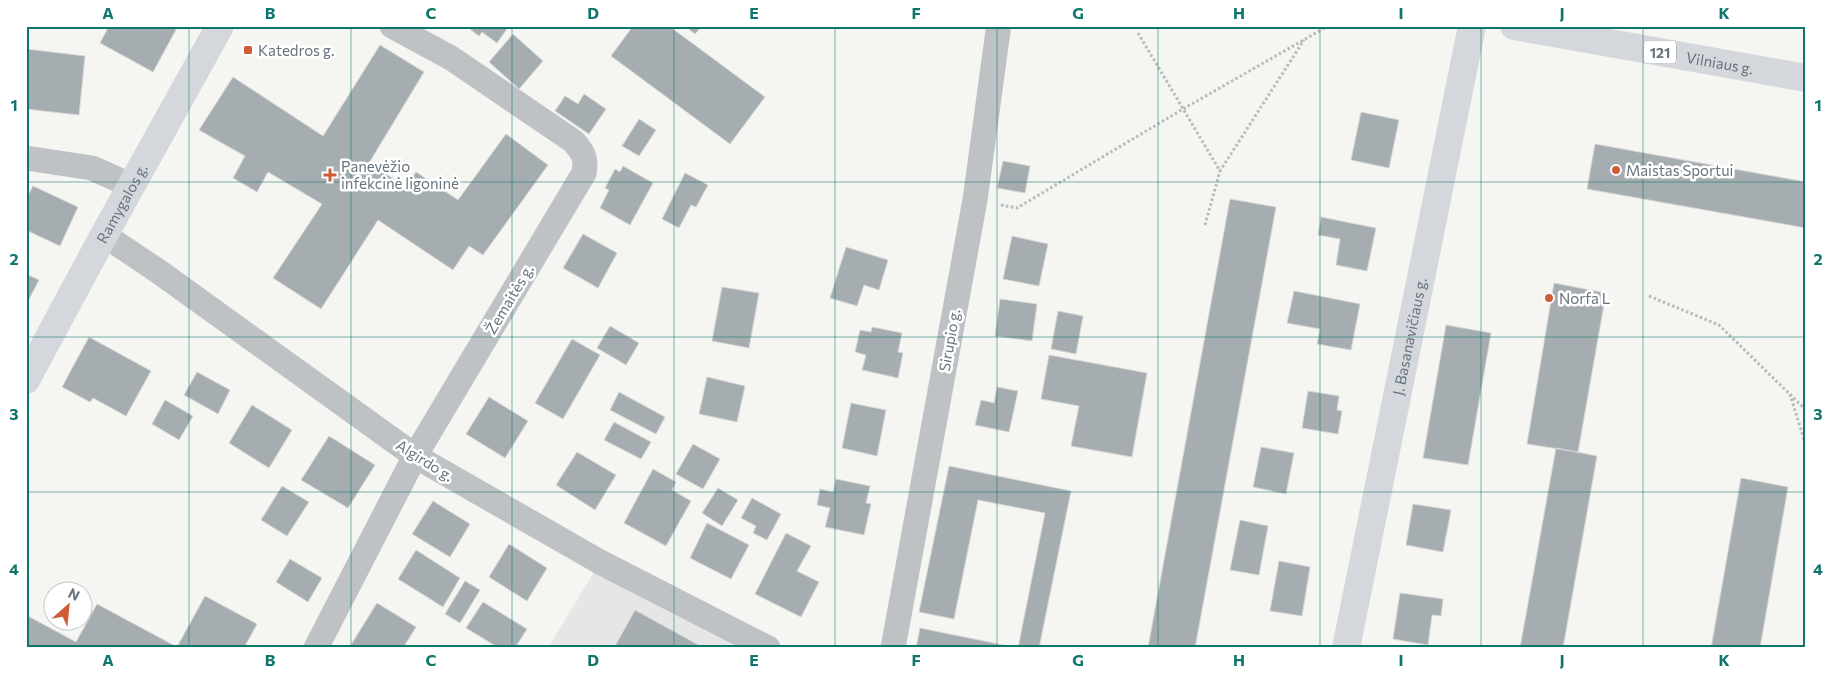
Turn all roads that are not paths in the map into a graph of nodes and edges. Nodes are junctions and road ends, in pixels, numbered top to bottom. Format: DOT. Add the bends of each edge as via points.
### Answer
graph roads {
  1 [pos="220,26"];
  2 [pos="392,26"];
  3 [pos="1472,26"];
  4 [pos="1514,26"];
  5 [pos="998,30"];
  6 [pos="1806,78"];
  7 [pos="26,158"];
  8 [pos="132,186"];
  9 [pos="104,235"];
  10 [pos="26,380"];
  11 [pos="415,456"];
  12 [pos="316,648"];
  13 [pos="768,648"];
  14 [pos="893,648"];
  15 [pos="1346,648"];
  1 -- 8 [label="main road, Ramygalos g."];
  2 -- 11 [label="street, Žemaitės g." via="451,58 573,141 584,153 586,162 584,173"];
  3 -- 15 [label="main road, J. Basanavičiaus g."];
  4 -- 6 [label="main road, Vilniaus g. / 121"];
  5 -- 14 [label="street, Sirupio g." via="975,200"];
  7 -- 8 [label="street" via="92,168"];
  8 -- 9 [label="main road, Ramygalos g."];
  9 -- 10 [label="main road, Ramygalos g."];
  9 -- 11 [label="street, Algirdo g."];
  11 -- 12 [label="street, Žemaitės g."];
  11 -- 13 [label="street, Algirdo g." via="600,562"];
}
